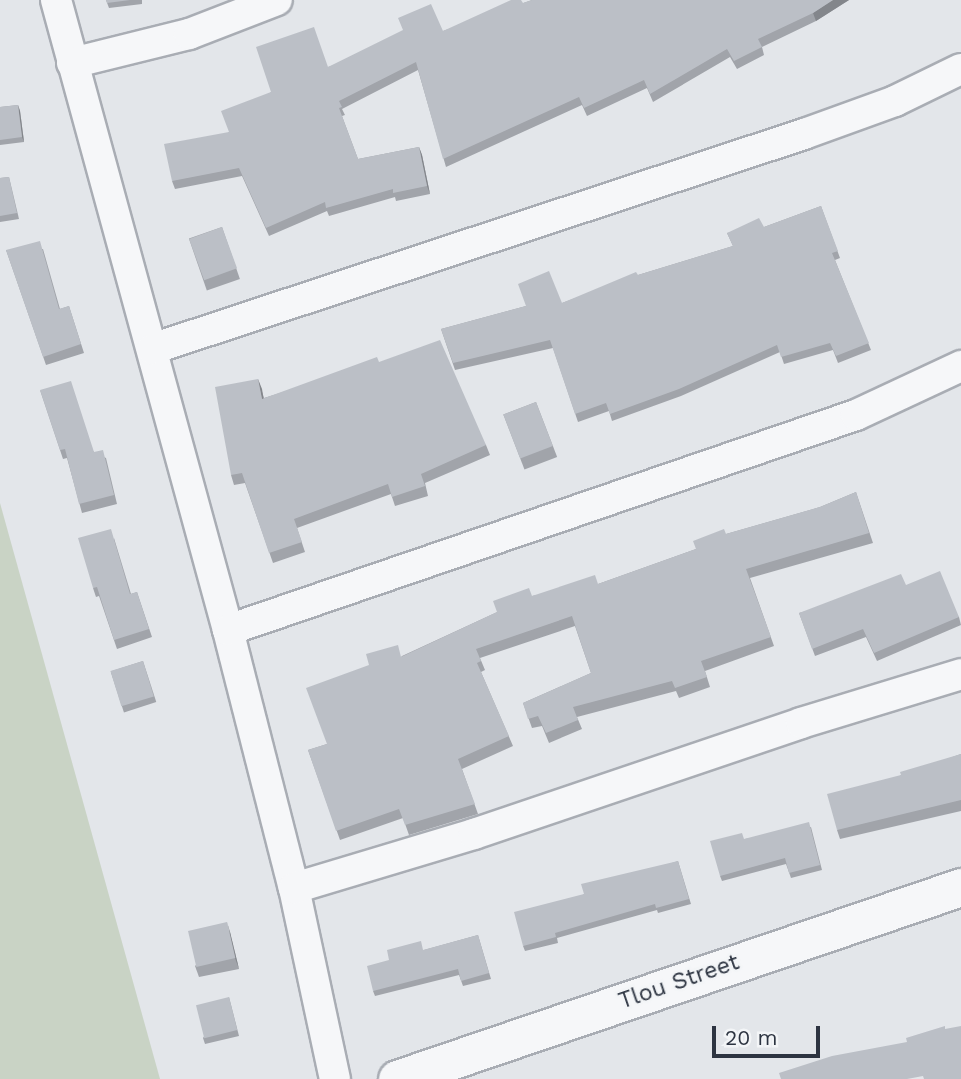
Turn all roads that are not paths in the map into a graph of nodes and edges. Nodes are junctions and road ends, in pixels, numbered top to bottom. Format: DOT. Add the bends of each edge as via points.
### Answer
graph roads {
  1 [pos="56,0"];
  2 [pos="277,0"];
  3 [pos="72,63"];
  4 [pos="961,69"];
  5 [pos="152,349"];
  6 [pos="961,366"];
  7 [pos="228,630"];
  8 [pos="961,674"];
  9 [pos="961,887"];
  10 [pos="294,888"];
  11 [pos="335,1079"];
  12 [pos="397,1079"];
  1 -- 3 [label="street"];
  2 -- 3 [label="street" via="189,34"];
  3 -- 5 [label="street"];
  4 -- 5 [label="street" via="895,102 804,134"];
  5 -- 7 [label="street"];
  6 -- 7 [label="street" via="856,415"];
  7 -- 10 [label="street"];
  8 -- 10 [label="street" via="474,834"];
  9 -- 12 [label="street, Tlou Street"];
  10 -- 11 [label="street"];
}
